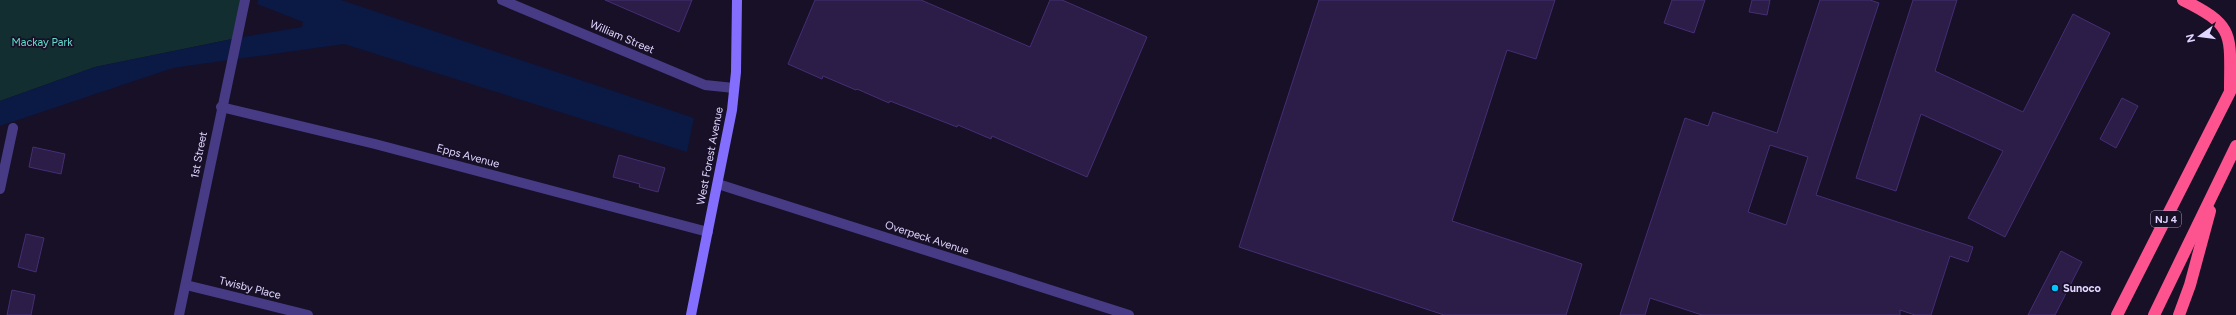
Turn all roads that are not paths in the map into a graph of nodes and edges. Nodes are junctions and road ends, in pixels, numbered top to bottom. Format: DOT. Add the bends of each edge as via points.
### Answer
graph roads {
  1 [pos="245,0"];
  2 [pos="502,0"];
  3 [pos="737,0"];
  4 [pos="2183,0"];
  5 [pos="2236,80"];
  6 [pos="734,88"];
  7 [pos="2230,93"];
  8 [pos="221,106"];
  9 [pos="13,128"];
  10 [pos="2236,146"];
  11 [pos="718,184"];
  12 [pos="2217,184"];
  13 [pos="0,189"];
  14 [pos="708,232"];
  15 [pos="186,285"];
  16 [pos="1113,313"];
  17 [pos="179,315"];
  18 [pos="308,315"];
  19 [pos="691,315"];
  20 [pos="1129,315"];
  21 [pos="2117,315"];
  22 [pos="2154,315"];
  23 [pos="2179,315"];
  1 -- 8 [label="street, 1st Street"];
  2 -- 6 [label="street, William Street" via="705,85"];
  3 -- 6 [label="street, West Forest Avenue"];
  4 -- 7 [label="highway" via="2217,19 2226,32 2230,52"];
  5 -- 7 [label="highway, NJ 4"];
  6 -- 11 [label="street, West Forest Avenue"];
  7 -- 21 [label="highway, NJ 4"];
  8 -- 14 [label="street, Epps Avenue"];
  8 -- 15 [label="street, 1st Street"];
  9 -- 13 [label="street"];
  10 -- 12 [label="highway, NJ 4"];
  11 -- 14 [label="street, West Forest Avenue"];
  11 -- 16 [label="street, Overpeck Avenue"];
  12 -- 22 [label="highway, NJ 4"];
  12 -- 23 [label="highway" via="2190,285"];
  14 -- 19 [label="street, West Forest Avenue"];
  15 -- 17 [label="street, 1st Street"];
  15 -- 18 [label="street, Twisby Place"];
  16 -- 20 [label="street, Overpeck Avenue"];
}
